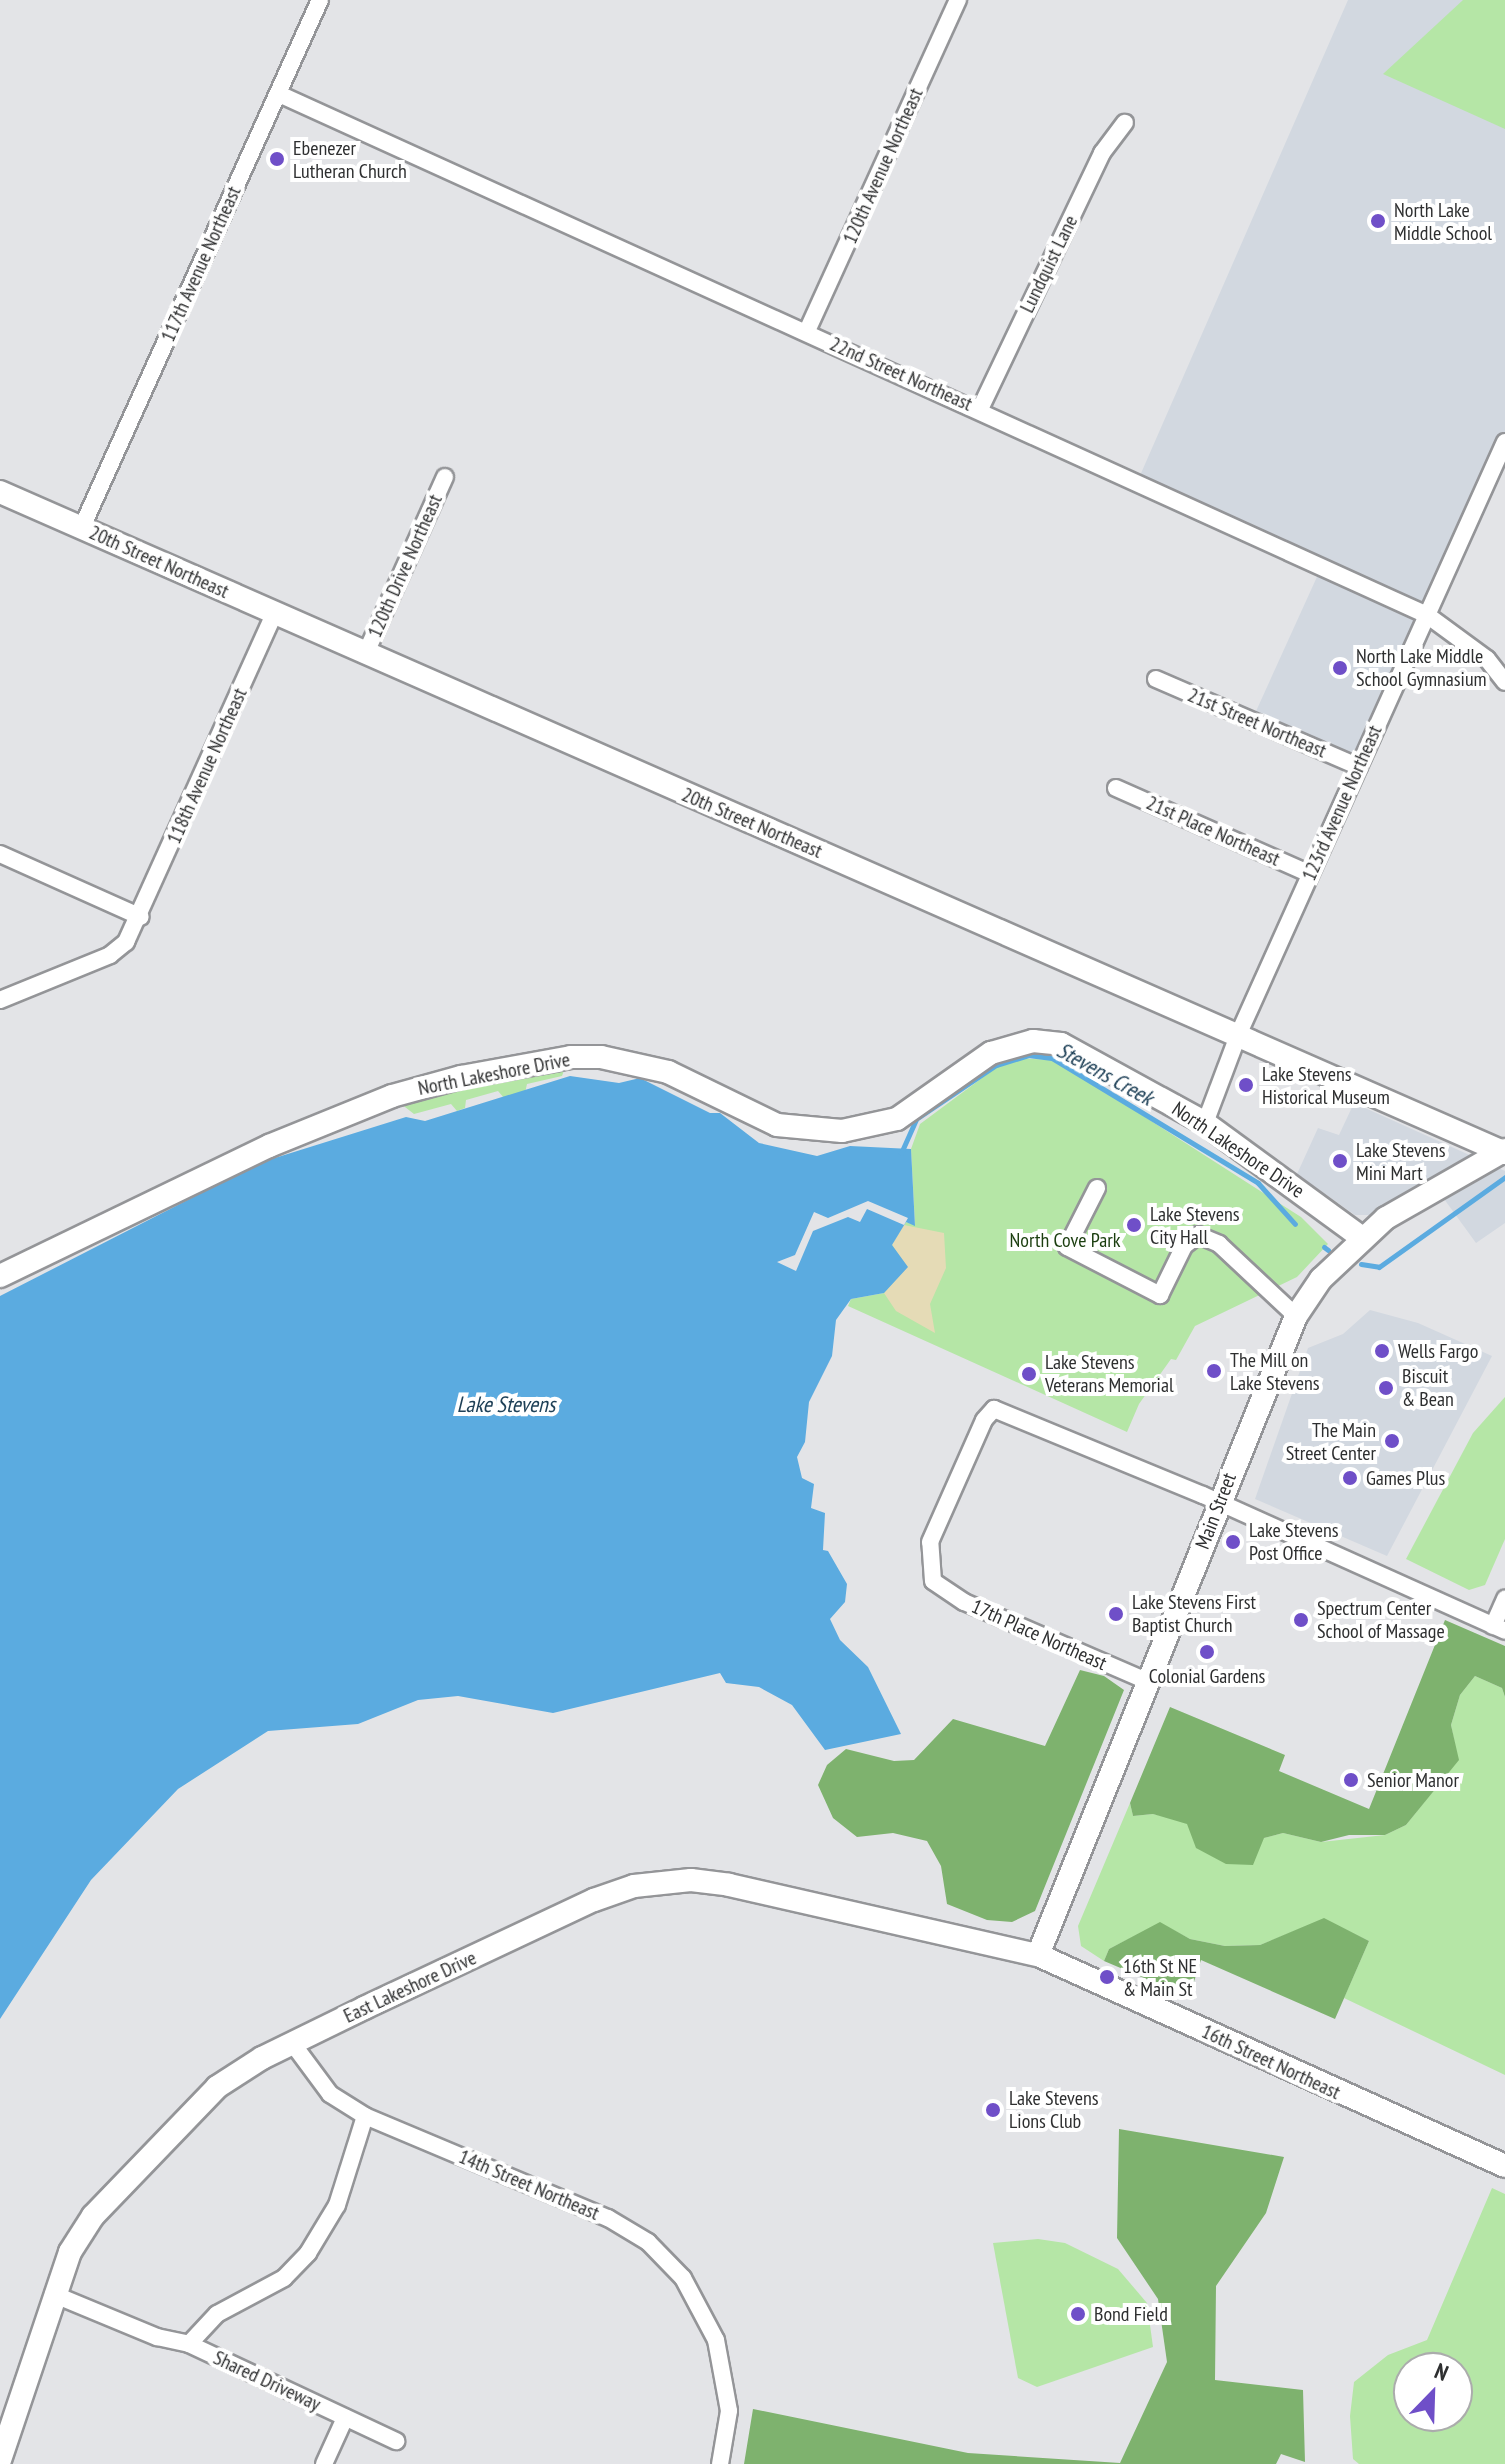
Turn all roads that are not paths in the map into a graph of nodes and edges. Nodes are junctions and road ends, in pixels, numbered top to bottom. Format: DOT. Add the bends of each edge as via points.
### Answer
graph roads {
  1 [pos="320,0"];
  2 [pos="958,0"];
  3 [pos="279,94"];
  4 [pos="1125,123"];
  5 [pos="807,331"];
  6 [pos="980,409"];
  7 [pos="1505,442"];
  8 [pos="445,477"];
  9 [pos="0,492"];
  10 [pos="82,527"];
  11 [pos="274,614"];
  12 [pos="1427,615"];
  13 [pos="365,655"];
  14 [pos="1156,679"];
  15 [pos="1505,682"];
  16 [pos="1359,767"];
  17 [pos="1116,788"];
  18 [pos="0,854"];
  19 [pos="1310,874"];
  20 [pos="141,917"];
  21 [pos="0,1000"];
  22 [pos="1239,1033"];
  23 [pos="1205,1123"];
  24 [pos="1504,1152"];
  25 [pos="1097,1188"];
  26 [pos="1362,1238"];
  27 [pos="0,1276"];
  28 [pos="1296,1316"];
  29 [pos="1219,1503"];
  30 [pos="1505,1599"];
  31 [pos="1499,1628"];
  32 [pos="1149,1682"];
  33 [pos="1038,1955"];
  34 [pos="293,2044"];
  35 [pos="365,2116"];
  36 [pos="1505,2166"];
  37 [pos="53,2294"];
  38 [pos="189,2344"];
  39 [pos="345,2418"];
  40 [pos="396,2441"];
  41 [pos="0,2460"];
  42 [pos="324,2464"];
  43 [pos="720,2464"];
  1 -- 3 [label="street, 117th Avenue Northeast"];
  2 -- 5 [label="street, 120th Avenue Northeast"];
  3 -- 5 [label="street, 22nd Street Northeast"];
  3 -- 10 [label="street, 117th Avenue Northeast"];
  4 -- 6 [label="street, Lundquist Lane" via="1102,153"];
  5 -- 6 [label="street, 22nd Street Northeast"];
  6 -- 12 [label="street, 22nd Street Northeast" via="1135,487"];
  7 -- 12 [label="street, 123rd Avenue Northeast"];
  8 -- 13 [label="street, 120th Drive Northeast"];
  9 -- 10 [label="main road, 20th Street Northeast"];
  10 -- 11 [label="main road, 20th Street Northeast"];
  11 -- 13 [label="main road, 20th Street Northeast"];
  11 -- 20 [label="street, 118th Avenue Northeast"];
  12 -- 15 [label="street, 22nd Street Northeast" via="1487,659"];
  12 -- 16 [label="street, 123rd Avenue Northeast"];
  13 -- 22 [label="main road, 20th Street Northeast"];
  14 -- 16 [label="street, 21st Street Northeast"];
  16 -- 19 [label="street, 123rd Avenue Northeast"];
  17 -- 19 [label="street, 21st Place Northeast"];
  18 -- 20 [label="street"];
  19 -- 22 [label="street, 123rd Avenue Northeast"];
  20 -- 21 [label="street, 118th Avenue Northeast" via="110,955"];
  22 -- 23 [label="street, 123rd Avenue Northeast"];
  22 -- 24 [label="main road, 20th Street Northeast"];
  23 -- 26 [label="main road, North Lakeshore Drive"];
  23 -- 27 [label="main road, North Lakeshore Drive" via="1061,1044 1033,1041 991,1053 897,1119 842,1131 777,1125 668,1072 637,1063 571,1057 392,1096 255,1152"];
  24 -- 26 [label="main road, Main Street"];
  25 -- 28 [label="street" via="1067,1247 1160,1295 1184,1246 1198,1235 1219,1244"];
  26 -- 28 [label="main road, Main Street" via="1321,1279"];
  28 -- 29 [label="main road, Main Street"];
  29 -- 31 [label="street"];
  29 -- 32 [label="main road, Main Street"];
  29 -- 32 [label="street, 17th Place Northeast" via="994,1409 984,1420 930,1542 933,1581 964,1602"];
  30 -- 31 [label="street"];
  32 -- 33 [label="main road, Main Street"];
  33 -- 34 [label="main road, East Lakeshore Drive" via="729,1885 691,1880 634,1886 594,1900"];
  33 -- 36 [label="main road, 16th Street Northeast"];
  34 -- 35 [label="street, 14th Street Northeast" via="330,2094"];
  34 -- 37 [label="main road, East Lakeshore Drive" via="217,2087 157,2144 93,2216 70,2252"];
  35 -- 38 [label="street" via="337,2205 308,2253 284,2278 217,2314"];
  35 -- 43 [label="street, 14th Street Northeast" via="608,2218 648,2242 702,2307 724,2369 729,2411"];
  37 -- 38 [label="street, Shared Driveway" via="157,2337"];
  37 -- 41 [label="main road, East Lakeshore Drive"];
  38 -- 39 [label="street, Shared Driveway"];
  39 -- 40 [label="street, Shared Driveway"];
  39 -- 42 [label="street, Shared Driveway"];
}
